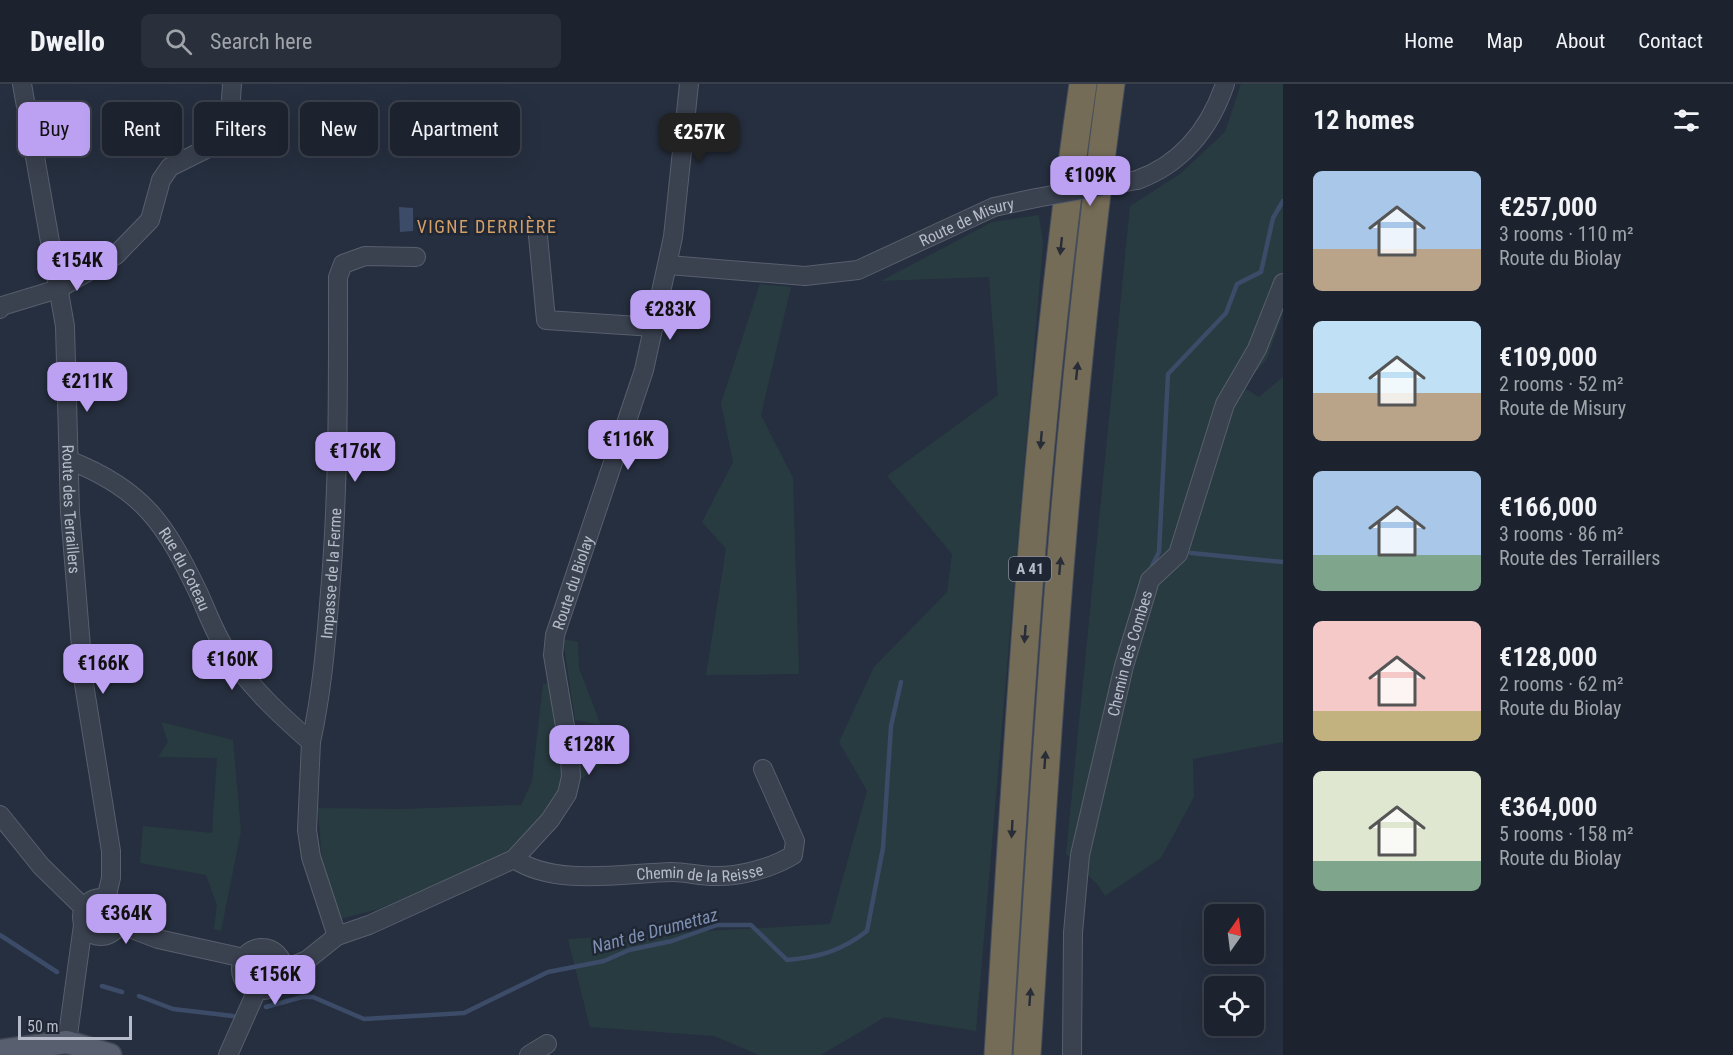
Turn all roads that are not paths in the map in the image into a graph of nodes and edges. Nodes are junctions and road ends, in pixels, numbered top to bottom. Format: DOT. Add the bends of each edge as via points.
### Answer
graph roads {
  1 [pos="22,84"];
  2 [pos="232,84"];
  3 [pos="689,84"];
  4 [pos="1083,84"];
  5 [pos="1111,84"];
  6 [pos="1225,84"];
  7 [pos="538,236"];
  8 [pos="416,257"];
  9 [pos="668,265"];
  10 [pos="1283,283"];
  11 [pos="58,289"];
  12 [pos="0,309"];
  13 [pos="654,327"];
  14 [pos="70,461"];
  15 [pos="311,742"];
  16 [pos="763,769"];
  17 [pos="0,815"];
  18 [pos="513,859"];
  19 [pos="109,900"];
  20 [pos="86,922"];
  21 [pos="117,927"];
  22 [pos="337,936"];
  23 [pos="242,962"];
  24 [pos="282,965"];
  25 [pos="257,990"];
  26 [pos="547,1044"];
  27 [pos="67,1049"];
  28 [pos="0,1051"];
  29 [pos="110,1055"];
  30 [pos="228,1055"];
  31 [pos="529,1055"];
  32 [pos="999,1055"];
  33 [pos="1027,1055"];
  34 [pos="1072,1055"];
  1 -- 11 [label="street, Route des Terraillers"];
  2 -- 11 [label="street" via="229,128 218,144 170,167 161,180 150,220 116,255"];
  3 -- 9 [label="street, Route du Biolay"];
  4 -- 32 [label="highway, A 41, one-way" via="1048,360 1031,551"];
  33 -- 5 [label="highway, A 41, one-way" via="1062,532"];
  6 -- 9 [label="street, Route de Misury, bridge" via="1208,124 1195,141 1168,165 1137,180 994,207 858,270 806,276"];
  7 -- 13 [label="street" via="546,320"];
  8 -- 15 [label="street, Impasse de la Ferme" via="365,256 343,264 338,277 334,546 323,679"];
  9 -- 13 [label="street, Route du Biolay"];
  10 -- 34 [label="street, Chemin des Combes" via="1257,349 1225,404 1178,554 1150,580 1124,666 1080,855 1073,933"];
  11 -- 12 [label="street"];
  11 -- 14 [label="street, Route des Terraillers" via="67,350"];
  13 -- 18 [label="street, Route du Biolay" via="644,370 555,634 553,655 570,756 567,794 550,820"];
  14 -- 15 [label="street, Rue du Coteau" via="119,484 153,514 183,561 225,650 256,692"];
  14 -- 19 [label="street, Route des Terraillers" via="71,532 84,684 111,851"];
  15 -- 22 [label="street" via="307,830 311,857"];
  16 -- 18 [label="street, Chemin de la Reisse" via="795,841 793,855 784,860 740,874 674,872 589,878 525,867"];
  17 -- 20 [label="street"];
  18 -- 22 [label="street, Route du Biolay" via="369,926"];
  19 -- 20 [label="street" via="93,900"];
  19 -- 21 [label="street" via="119,911"];
  20 -- 21 [label="street" via="108,935"];
  20 -- 27 [label="street"];
  21 -- 23 [label="street"];
  22 -- 24 [label="street, Route du Biolay"];
  23 -- 24 [label="street" via="249,952 263,948 276,954"];
  23 -- 25 [label="street" via="242,979"];
  24 -- 25 [label="street" via="275,986"];
  25 -- 30 [label="street"];
  26 -- 31 [label="street"];
  27 -- 28 [label="main road"];
  27 -- 29 [label="main road"];
}
